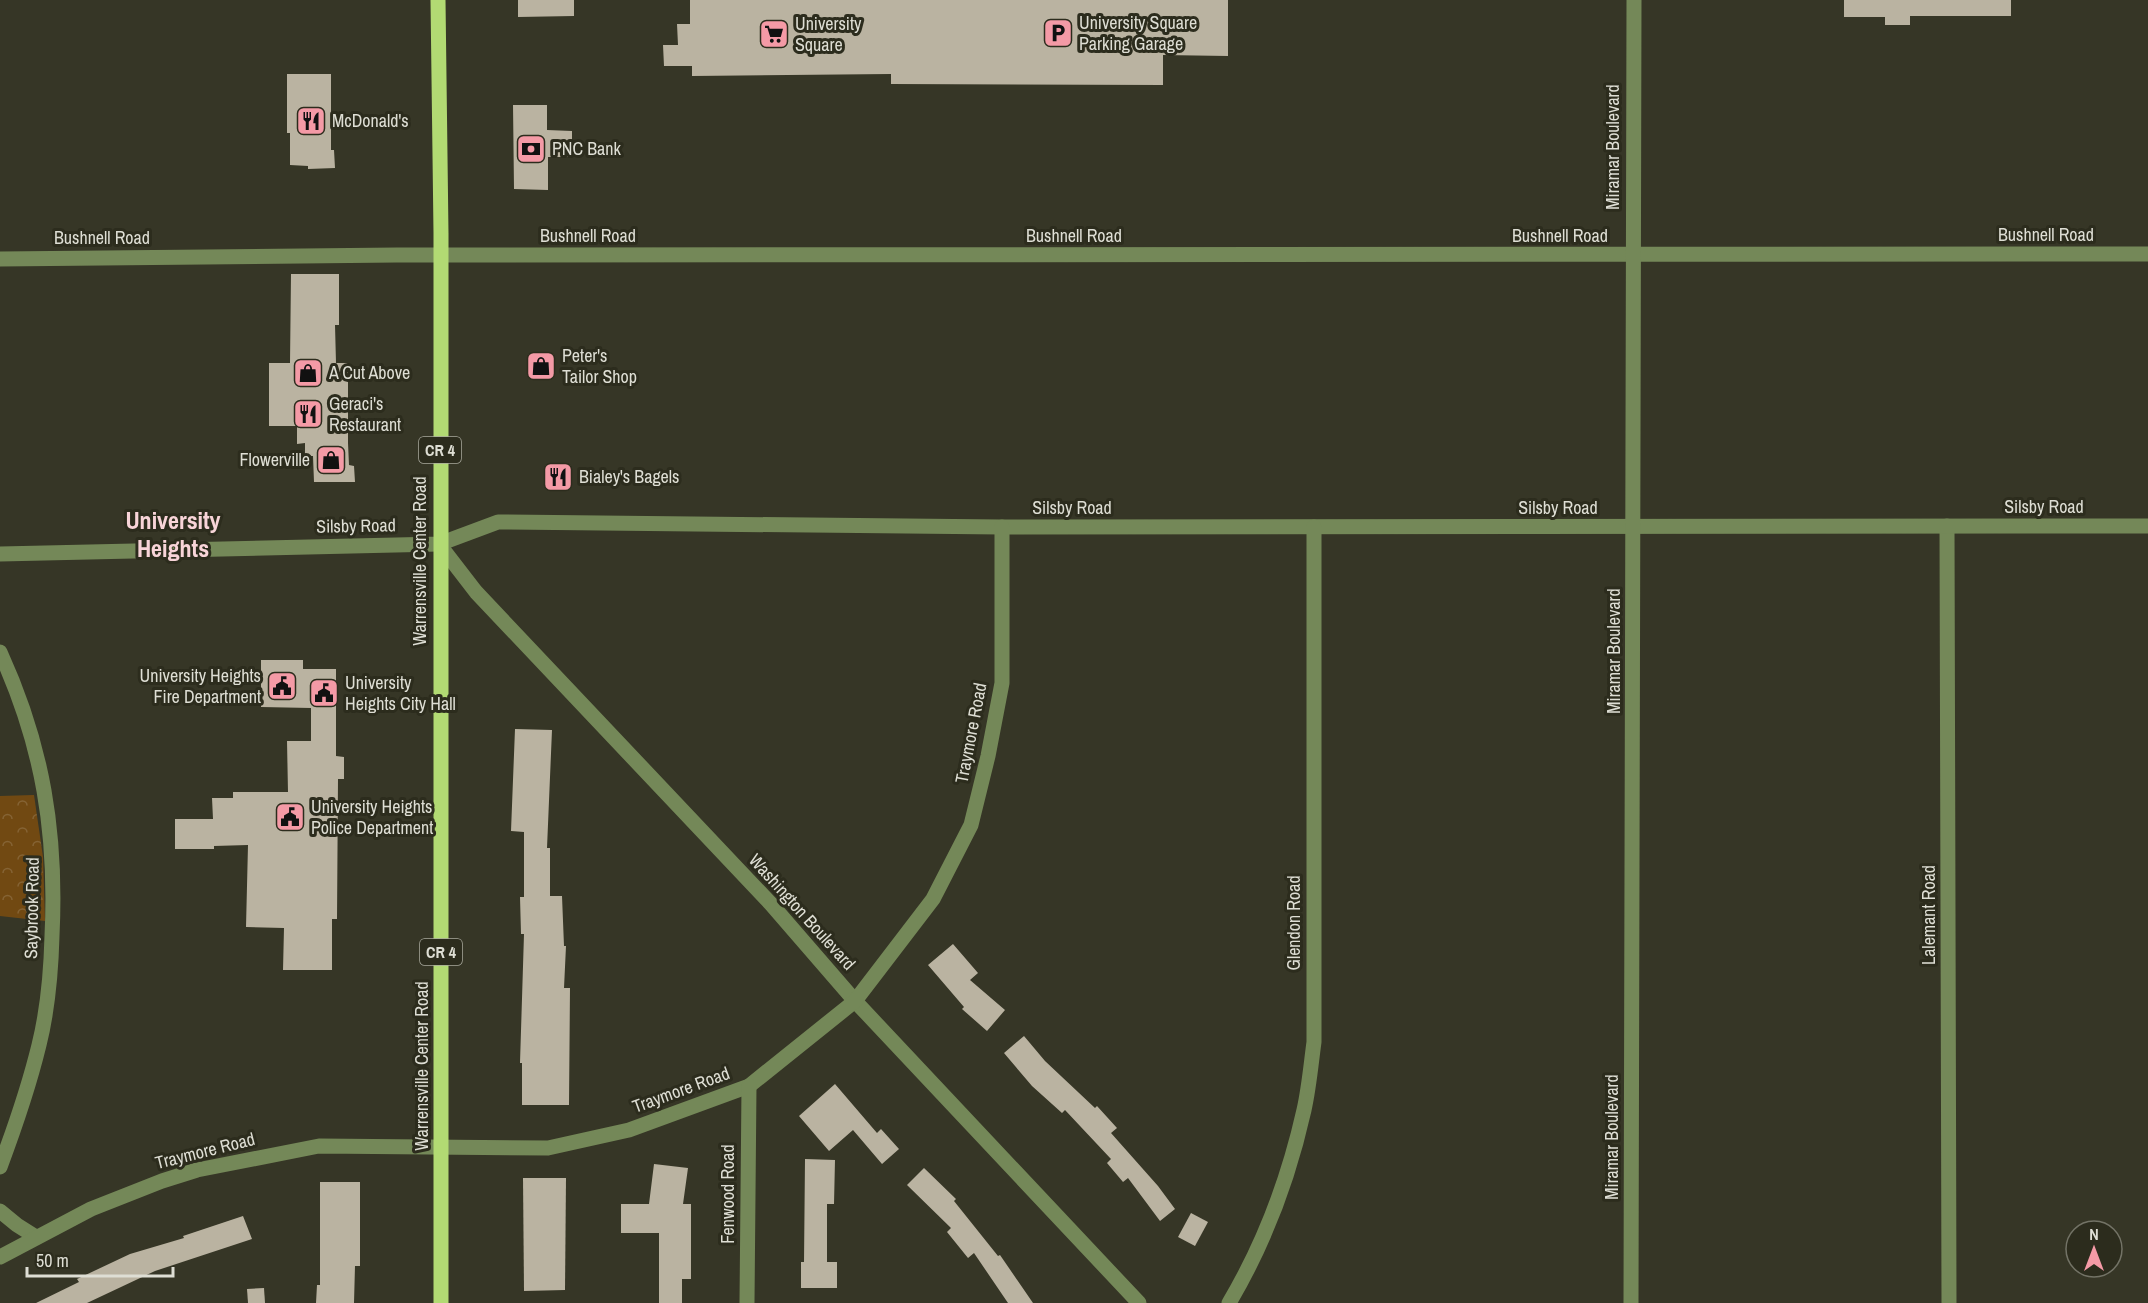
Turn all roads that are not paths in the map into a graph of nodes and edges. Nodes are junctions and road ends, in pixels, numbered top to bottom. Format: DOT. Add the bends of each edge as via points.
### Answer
graph roads {
  1 [pos="438,0"];
  2 [pos="1634,0"];
  3 [pos="2148,254"];
  4 [pos="441,255"];
  5 [pos="1633,255"];
  6 [pos="0,258"];
  7 [pos="1947,526"];
  8 [pos="2148,526"];
  9 [pos="1002,527"];
  10 [pos="1314,527"];
  11 [pos="1634,527"];
  12 [pos="439,544"];
  13 [pos="0,554"];
  14 [pos="0,651"];
  15 [pos="855,1001"];
  16 [pos="749,1086"];
  17 [pos="442,1148"];
  18 [pos="0,1167"];
  19 [pos="0,1212"];
  20 [pos="36,1237"];
  21 [pos="0,1257"];
  22 [pos="441,1303"];
  23 [pos="747,1303"];
  24 [pos="1140,1303"];
  25 [pos="1229,1303"];
  26 [pos="1631,1303"];
  27 [pos="1949,1303"];
  1 -- 4 [label="main road, Warrensville Center Road / CR 4"];
  2 -- 5 [label="street, Miramar Boulevard"];
  3 -- 5 [label="street, Bushnell Road"];
  4 -- 5 [label="street, Bushnell Road"];
  4 -- 6 [label="street, Bushnell Road"];
  4 -- 12 [label="main road, Warrensville Center Road / CR 4"];
  5 -- 11 [label="street, Miramar Boulevard"];
  7 -- 8 [label="street, Silsby Road"];
  7 -- 11 [label="street, Silsby Road"];
  7 -- 27 [label="street, Lalemant Road"];
  9 -- 10 [label="street, Silsby Road"];
  9 -- 12 [label="street, Silsby Road" via="498,522"];
  9 -- 15 [label="street, Traymore Road" via="1002,683 971,825 933,899"];
  10 -- 11 [label="street, Silsby Road"];
  10 -- 25 [label="street, Glendon Road" via="1314,1042 1305,1108 1287,1174 1246,1273"];
  11 -- 26 [label="street, Miramar Boulevard"];
  12 -- 13 [label="street, Silsby Road"];
  12 -- 15 [label="street, Washington Boulevard" via="476,592 771,904"];
  12 -- 17 [label="main road, Warrensville Center Road / CR 4"];
  14 -- 18 [label="street, Saybrook Road" via="41,768 50,822 54,887 48,1001 28,1088"];
  15 -- 16 [label="street, Traymore Road"];
  15 -- 24 [label="street, Washington Boulevard"];
  16 -- 17 [label="street, Traymore Road" via="629,1130 548,1148"];
  16 -- 23 [label="street, Fenwood Road"];
  17 -- 20 [label="street, Traymore Road" via="319,1146 197,1170 121,1196"];
  17 -- 22 [label="main road, Warrensville Center Road / CR 4"];
  19 -- 20 [label="street"];
  20 -- 21 [label="street, Traymore Road"];
}
